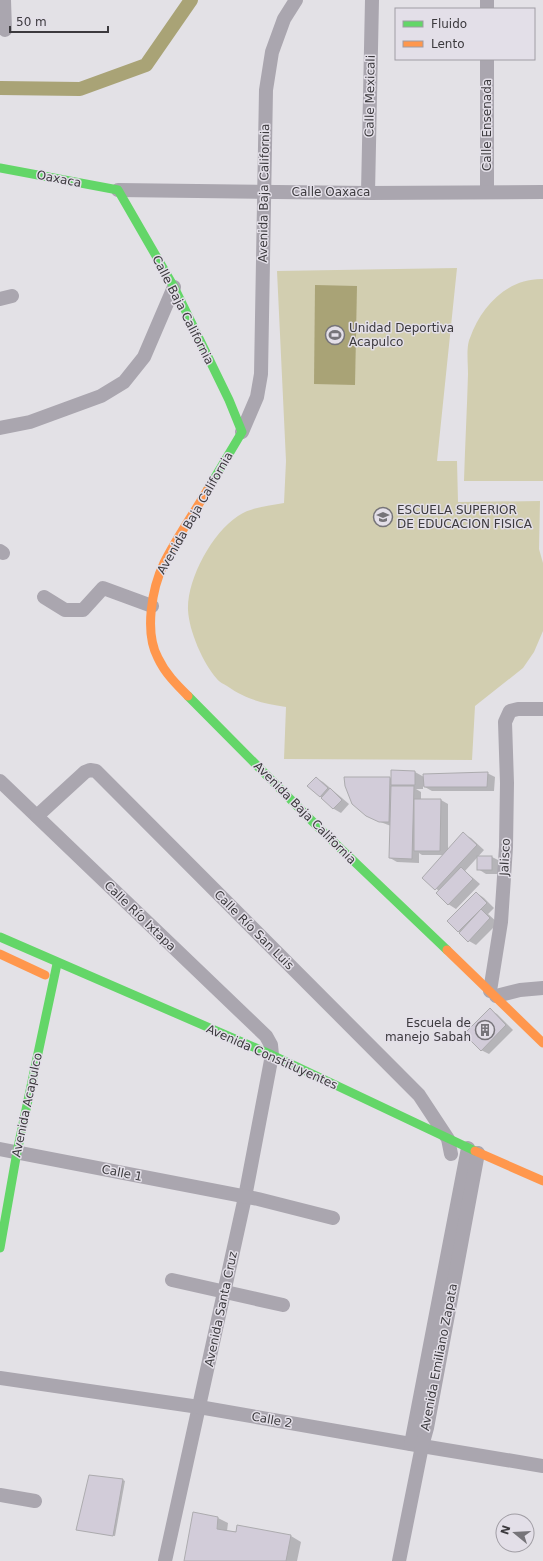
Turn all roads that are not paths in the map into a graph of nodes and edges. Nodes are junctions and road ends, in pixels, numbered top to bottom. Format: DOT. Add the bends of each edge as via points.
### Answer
graph roads {
  1 [pos="4,0"];
  2 [pos="296,0"];
  3 [pos="372,0"];
  4 [pos="5,30"];
  5 [pos="487,60"];
  6 [pos="0,168"];
  7 [pos="118,190"];
  8 [pos="265,192"];
  9 [pos="368,192"];
  10 [pos="487,192"];
  11 [pos="543,192"];
  12 [pos="174,287"];
  13 [pos="0,428"];
  14 [pos="242,432"];
  15 [pos="44,597"];
  16 [pos="152,606"];
  17 [pos="543,709"];
  18 [pos="0,781"];
  19 [pos="37,816"];
  20 [pos="0,937"];
  21 [pos="0,954"];
  22 [pos="57,964"];
  23 [pos="58,980"];
  24 [pos="543,988"];
  25 [pos="493,993"];
  26 [pos="543,1043"];
  27 [pos="270,1066"];
  28 [pos="443,1143"];
  29 [pos="0,1149"];
  30 [pos="17,1152"];
  31 [pos="451,1154"];
  32 [pos="473,1159"];
  33 [pos="543,1181"];
  34 [pos="245,1197"];
  35 [pos="333,1218"];
  36 [pos="0,1248"];
  37 [pos="172,1280"];
  38 [pos="225,1292"];
  39 [pos="282,1304"];
  40 [pos="0,1378"];
  41 [pos="199,1407"];
  42 [pos="416,1445"];
  43 [pos="543,1466"];
  44 [pos="0,1495"];
  45 [pos="35,1501"];
  46 [pos="165,1561"];
  47 [pos="399,1561"];
  1 -- 4 [label="street"];
  2 -- 8 [label="street, Avenida Baja California" via="284,19 272,52 266,90"];
  3 -- 9 [label="street, Calle Mexicali"];
  5 -- 10 [label="street, Calle Ensenada"];
  6 -- 7 [label="main road, Oaxaca"];
  7 -- 8 [label="street, Calle Oaxaca"];
  7 -- 12 [label="main road, Calle Baja California"];
  8 -- 9 [label="street, Calle Oaxaca"];
  8 -- 14 [label="street, Avenida Baja California" via="261,374 257,397"];
  9 -- 10 [label="street, Calle Oaxaca"];
  10 -- 11 [label="street, Calle Oaxaca"];
  12 -- 13 [label="street" via="144,357 124,382 101,396 30,422"];
  12 -- 14 [label="main road, Calle Baja California"];
  14 -- 16 [label="main road, Avenida Baja California" via="164,563 156,584"];
  15 -- 16 [label="street" via="65,610 83,610 103,588"];
  16 -- 25 [label="main road, Avenida Baja California" via="155,648 168,676 318,827"];
  17 -- 25 [label="street, Jalisco" via="510,711 505,722 506,847"];
  18 -- 19 [label="street, Calle Río Ixtapa"];
  19 -- 27 [label="street, Calle Río Ixtapa" via="266,1036 271,1045"];
  19 -- 28 [label="street, Calle Río San Luis" via="85,772 96,771 420,1095"];
  20 -- 22 [label="main road, Avenida Constituyentes"];
  21 -- 23 [label="main road"];
  22 -- 23 [label="main road, Avenida Acapulco"];
  22 -- 27 [label="main road, Avenida Constituyentes"];
  23 -- 30 [label="main road, Avenida Acapulco"];
  24 -- 25 [label="street"];
  25 -- 26 [label="main road, Avenida Baja California"];
  27 -- 28 [label="main road, Avenida Constituyentes"];
  27 -- 34 [label="street, Avenida Santa Cruz"];
  28 -- 31 [label="street, Calle Río San Luis"];
  28 -- 32 [label="main road, Avenida Constituyentes"];
  29 -- 30 [label="street, Calle 1"];
  30 -- 34 [label="street, Calle 1"];
  30 -- 36 [label="main road, Avenida Acapulco"];
  31 -- 32 [label="main road, Avenida Constituyentes"];
  32 -- 33 [label="main road, Avenida Constituyentes"];
  32 -- 42 [label="street, Avenida Emiliano Zapata"];
  34 -- 35 [label="street, Calle 1"];
  34 -- 38 [label="street, Avenida Santa Cruz"];
  37 -- 38 [label="street"];
  38 -- 39 [label="street"];
  38 -- 41 [label="street, Avenida Santa Cruz"];
  40 -- 41 [label="street, Calle 2"];
  41 -- 42 [label="street, Calle 2"];
  41 -- 46 [label="street, Avenida Santa Cruz"];
  42 -- 43 [label="street, Calle 2"];
  42 -- 47 [label="street, Avenida Emiliano Zapata"];
  44 -- 45 [label="street"];
}
